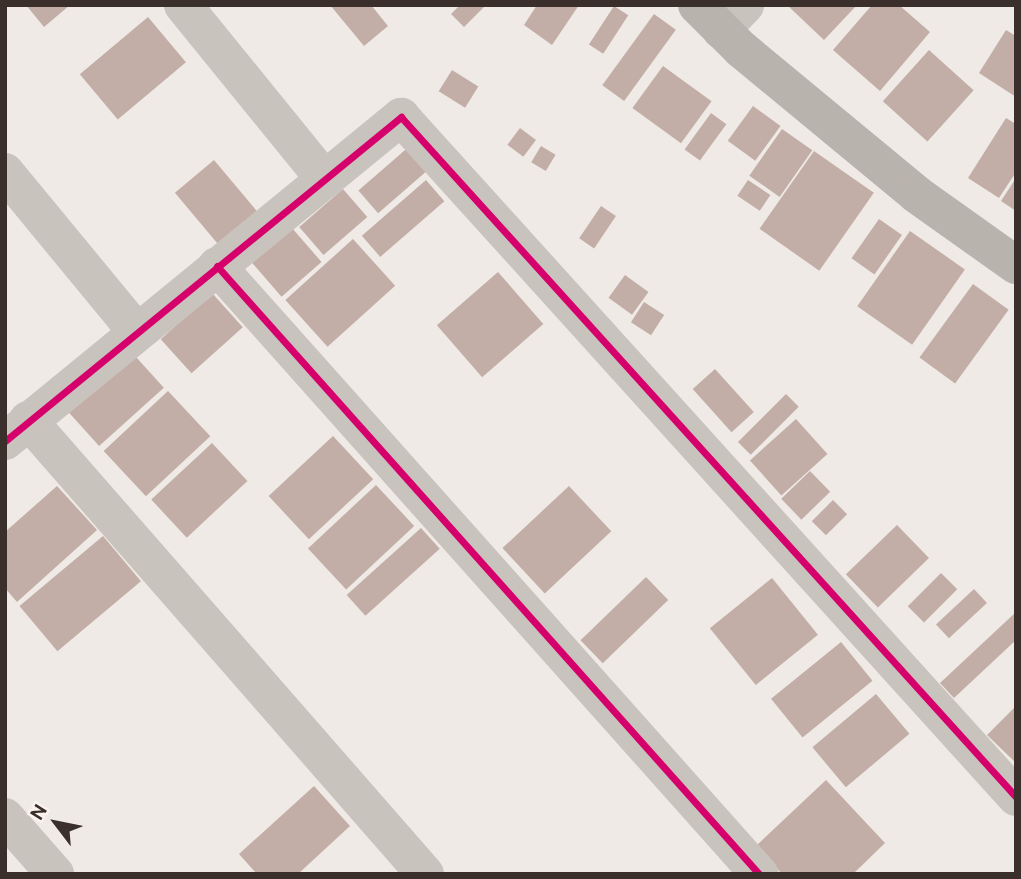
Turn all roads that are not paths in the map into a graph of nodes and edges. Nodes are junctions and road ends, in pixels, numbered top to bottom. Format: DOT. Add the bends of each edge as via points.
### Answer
graph roads {
  1 [pos="183,5"];
  2 [pos="721,13"];
  3 [pos="5,172"];
  4 [pos="325,180"];
  5 [pos="1016,265"];
  6 [pos="218,266"];
  7 [pos="137,332"];
  8 [pos="17,430"];
  9 [pos="1016,797"];
  10 [pos="5,817"];
  11 [pos="55,874"];
  12 [pos="425,874"];
  13 [pos="759,874"];
  1 -- 4 [label="street"];
  2 -- 5 [label="main road" via="916,194"];
  3 -- 7 [label="street"];
  4 -- 6 [label="street"];
  4 -- 9 [label="street" via="401,117"];
  6 -- 7 [label="street"];
  6 -- 13 [label="street"];
  7 -- 8 [label="street"];
  8 -- 12 [label="street"];
  10 -- 11 [label="street"];
}
